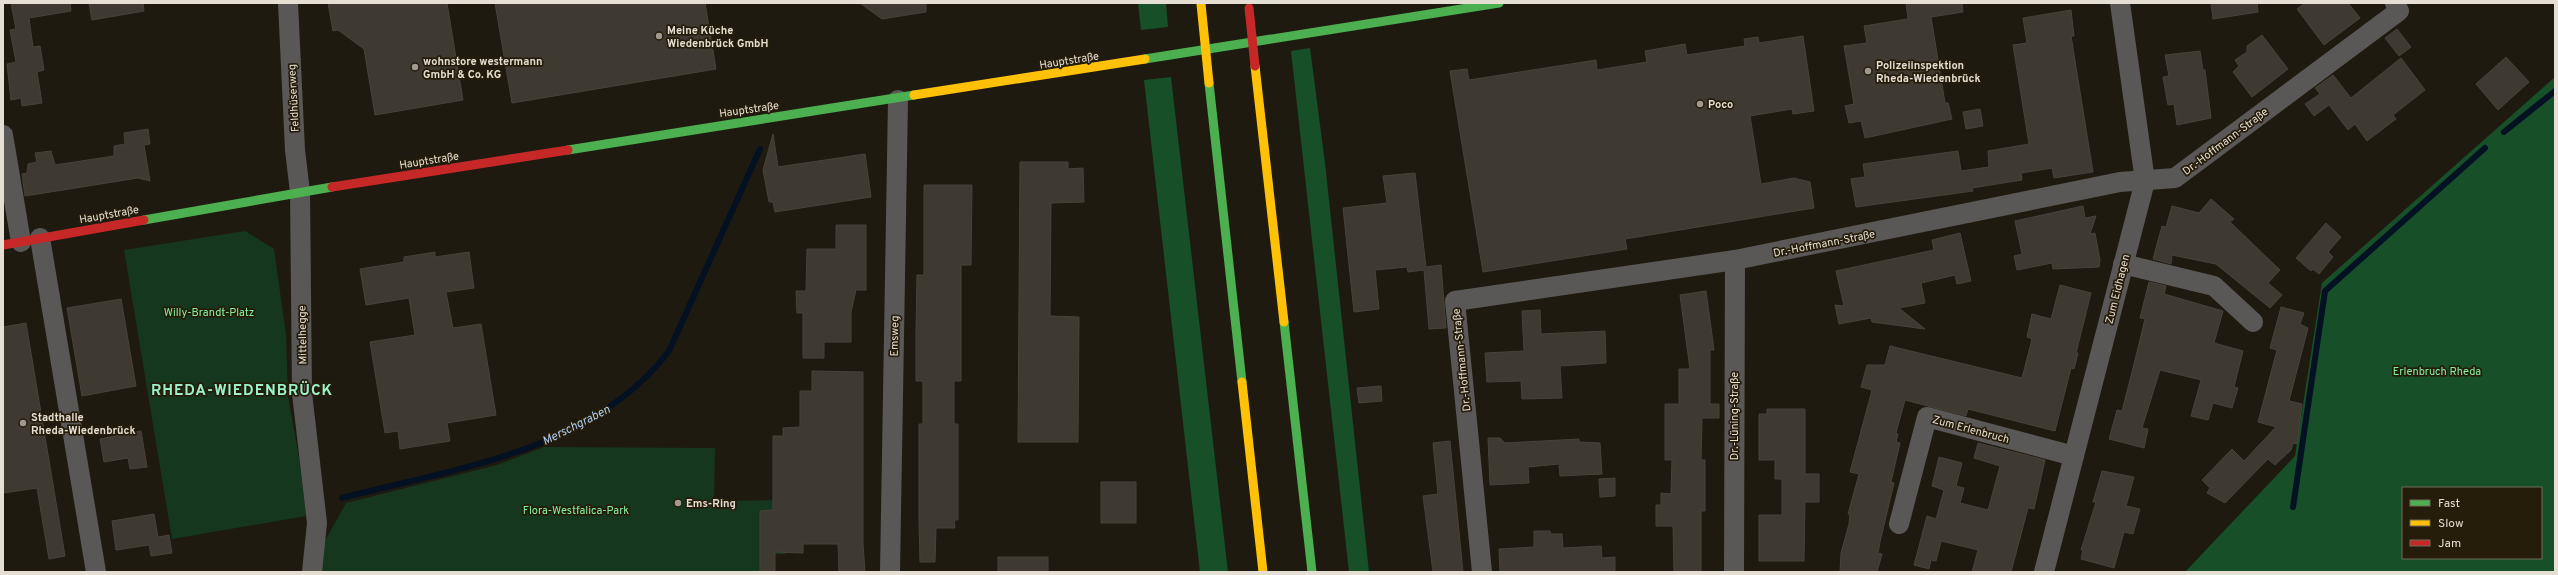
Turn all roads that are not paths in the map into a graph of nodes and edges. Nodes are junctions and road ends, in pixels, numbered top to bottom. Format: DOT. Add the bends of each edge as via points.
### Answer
graph roads {
  1 [pos="288,3"];
  2 [pos="1499,3"];
  3 [pos="2120,3"];
  4 [pos="2395,3"];
  5 [pos="1201,4"];
  6 [pos="1248,6"];
  7 [pos="1446,8"];
  8 [pos="898,100"];
  9 [pos="3,134"];
  10 [pos="2145,181"];
  11 [pos="300,192"];
  12 [pos="40,238"];
  13 [pos="12,243"];
  14 [pos="1735,260"];
  15 [pos="2124,264"];
  16 [pos="2253,322"];
  17 [pos="2074,456"];
  18 [pos="1899,524"];
  19 [pos="96,572"];
  20 [pos="312,572"];
  21 [pos="890,572"];
  22 [pos="1263,572"];
  23 [pos="1312,572"];
  24 [pos="1482,572"];
  25 [pos="1734,572"];
  26 [pos="2044,572"];
  1 -- 11 [label="street, Feldhüserweg" via="295,150"];
  2 -- 7 [label="main road, Hauptstraße"];
  3 -- 10 [label="street, Zum Eidhagen"];
  4 -- 10 [label="street, Dr.-Hoffmann-Straße" via="2399,11 2175,178"];
  5 -- 22 [label="main road, bridge"];
  6 -- 23 [label="main road, bridge"];
  7 -- 8 [label="main road, Hauptstraße"];
  8 -- 11 [label="main road, Hauptstraße" via="744,121"];
  8 -- 21 [label="street, Emsweg"];
  9 -- 13 [label="street"];
  10 -- 14 [label="street, Dr.-Hoffmann-Straße" via="2120,182"];
  10 -- 15 [label="street, Zum Eidhagen"];
  11 -- 12 [label="main road, Hauptstraße"];
  11 -- 20 [label="street, Mittelhegge" via="302,393 317,523"];
  12 -- 13 [label="main road, Hauptstraße"];
  12 -- 19 [label="street"];
  14 -- 24 [label="street, Dr.-Hoffmann-Straße" via="1455,301"];
  14 -- 25 [label="street, Dr.-Lüning-Straße"];
  15 -- 16 [label="street" via="2214,286"];
  15 -- 17 [label="street, Zum Eidhagen"];
  17 -- 18 [label="street, Zum Erlenbruch" via="1927,418"];
  17 -- 26 [label="street, Zum Eidhagen"];
}
